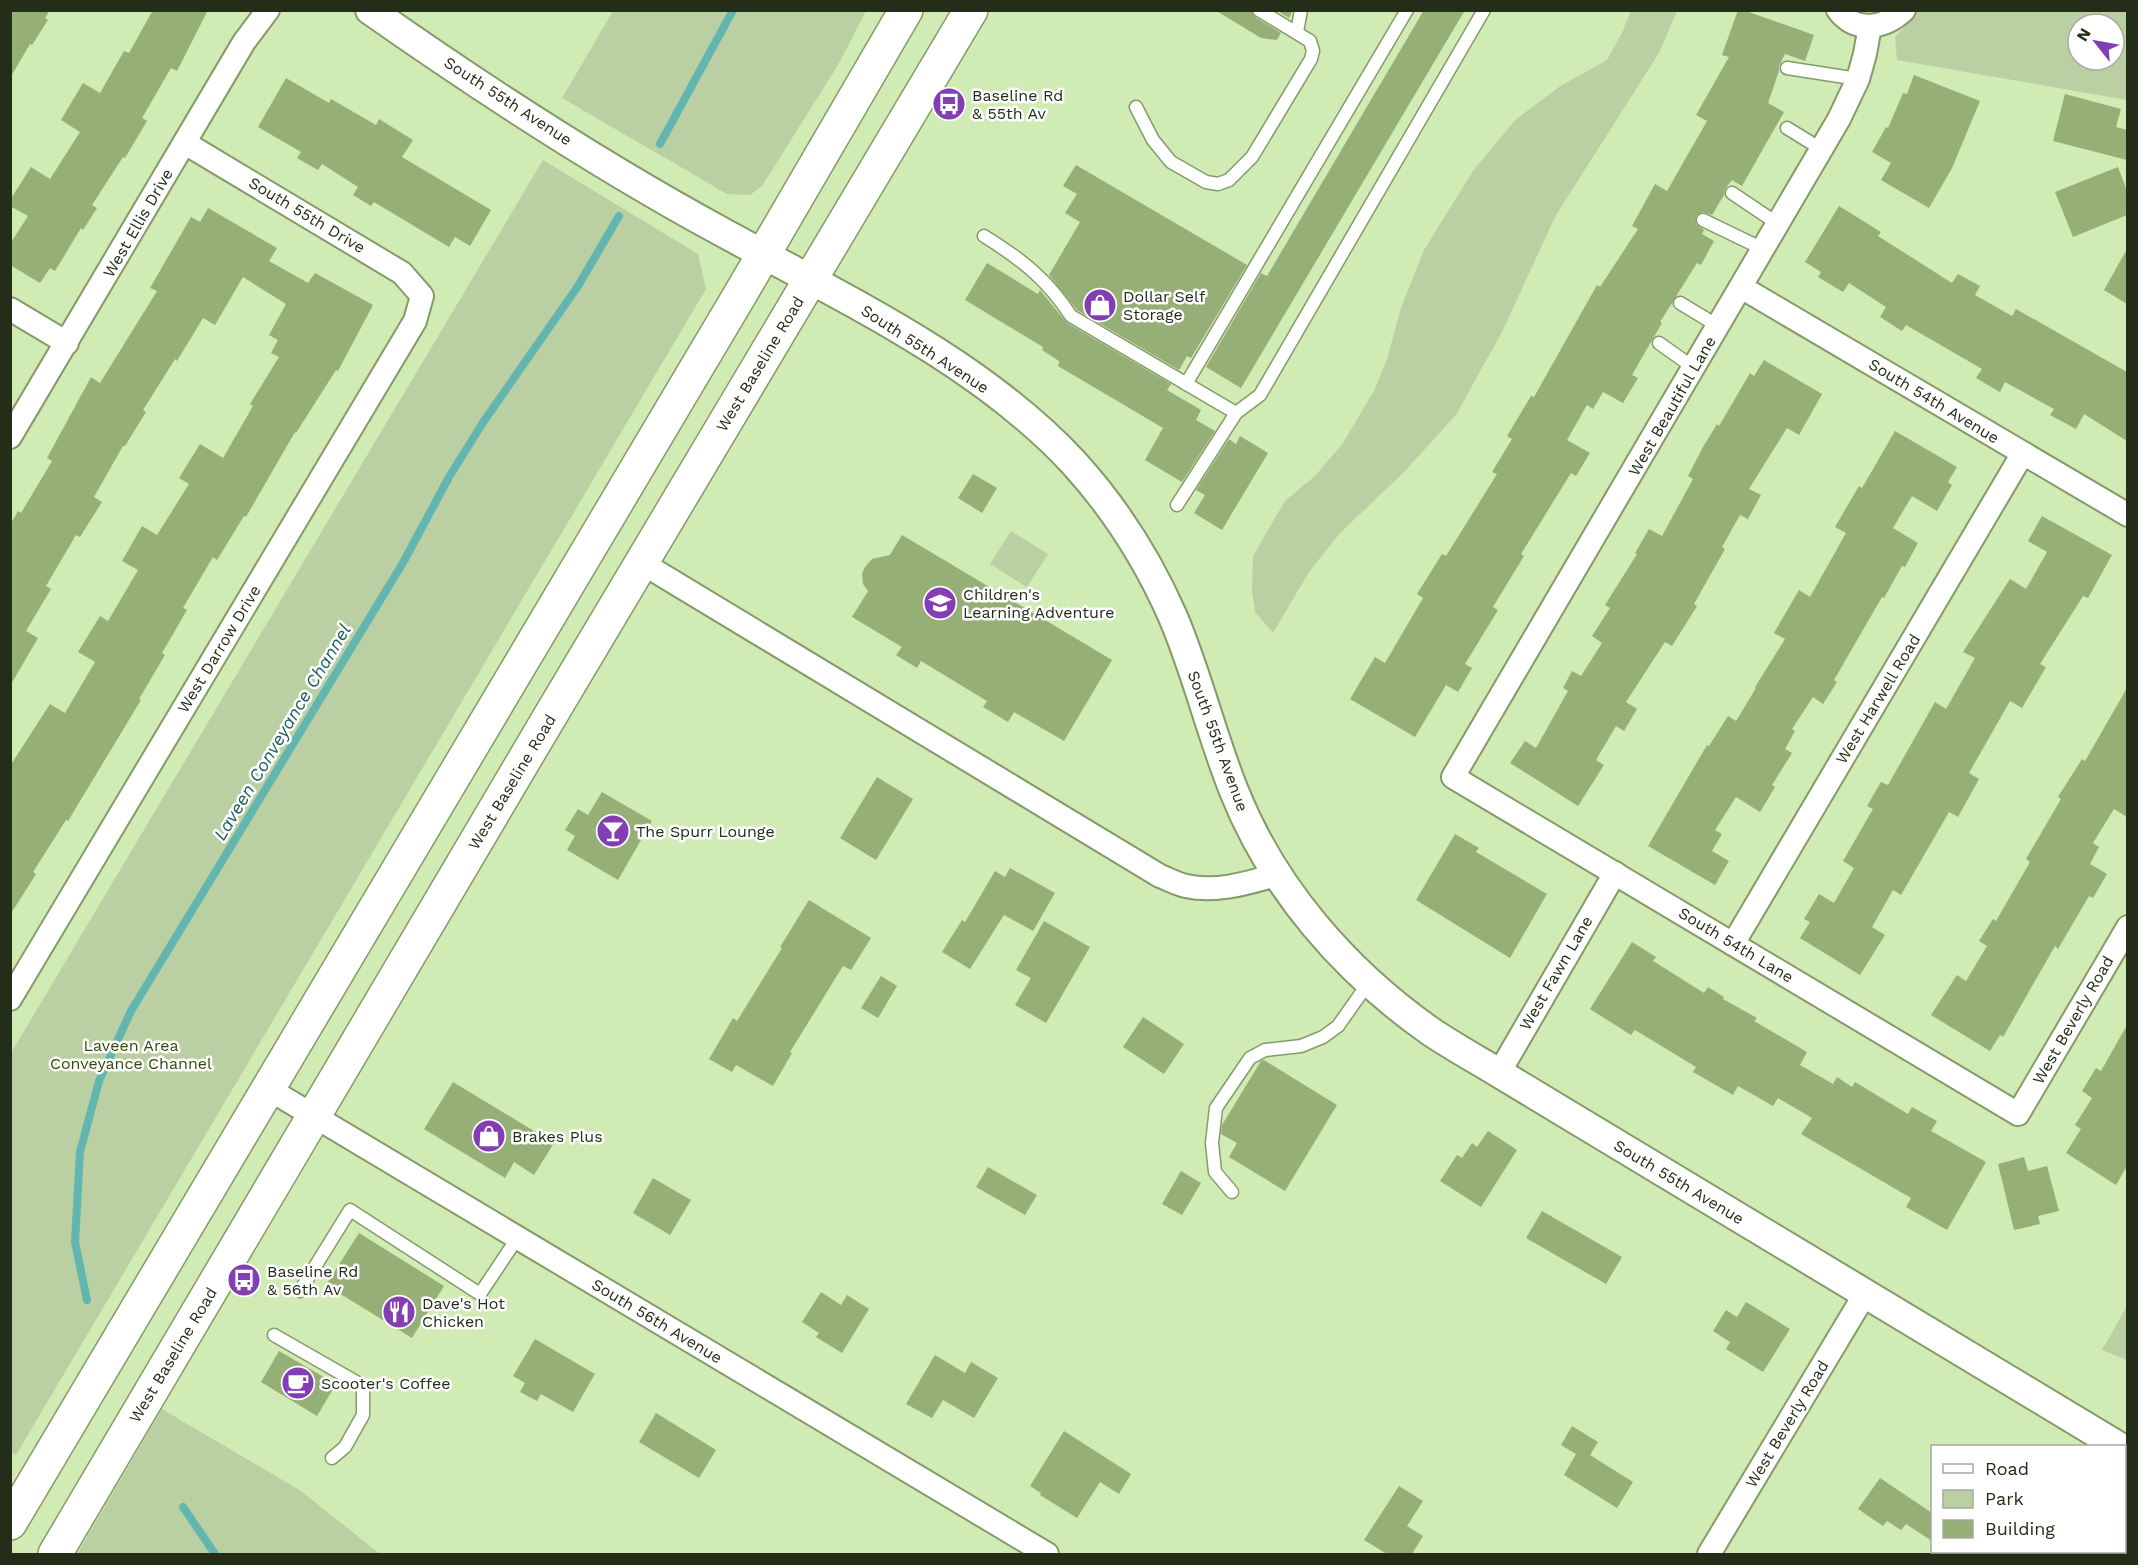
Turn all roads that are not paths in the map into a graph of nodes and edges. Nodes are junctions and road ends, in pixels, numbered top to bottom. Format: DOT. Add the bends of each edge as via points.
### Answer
graph roads {
  1 [pos="268,10"];
  2 [pos="370,10"];
  3 [pos="906,10"];
  4 [pos="971,10"];
  5 [pos="1259,10"];
  6 [pos="1301,10"];
  7 [pos="1407,10"];
  8 [pos="1484,10"];
  9 [pos="1838,10"];
  10 [pos="1904,10"];
  11 [pos="1870,26"];
  12 [pos="1297,32"];
  13 [pos="1787,68"];
  14 [pos="1858,80"];
  15 [pos="1136,107"];
  16 [pos="1787,128"];
  17 [pos="185,143"];
  18 [pos="1821,149"];
  19 [pos="1732,193"];
  20 [pos="1703,220"];
  21 [pos="1778,224"];
  22 [pos="984,236"];
  23 [pos="1763,249"];
  24 [pos="764,254"];
  25 [pos="811,279"];
  26 [pos="1741,287"];
  27 [pos="422,296"];
  28 [pos="1680,303"];
  29 [pos="10,309"];
  30 [pos="1718,326"];
  31 [pos="67,343"];
  32 [pos="1659,343"];
  33 [pos="1694,368"];
  34 [pos="1186,384"];
  35 [pos="1236,413"];
  36 [pos="10,437"];
  37 [pos="2023,453"];
  38 [pos="1177,505"];
  39 [pos="2127,515"];
  40 [pos="642,563"];
  41 [pos="1453,777"];
  42 [pos="1615,873"];
  43 [pos="1276,875"];
  44 [pos="2127,927"];
  45 [pos="1733,944"];
  46 [pos="1369,982"];
  47 [pos="10,999"];
  48 [pos="1498,1073"];
  49 [pos="267,1088"];
  50 [pos="2018,1114"];
  51 [pos="315,1116"];
  52 [pos="1232,1192"];
  53 [pos="518,1237"];
  54 [pos="300,1292"];
  55 [pos="1865,1294"];
  56 [pos="274,1335"];
  57 [pos="2116,1445"];
  58 [pos="332,1458"];
  59 [pos="10,1523"];
  60 [pos="55,1554"];
  61 [pos="1047,1554"];
  62 [pos="1709,1554"];
  1 -- 17 [label="street, West Ellis Drive" via="244,42"];
  2 -- 24 [label="street, South 55th Avenue" via="618,171"];
  3 -- 24 [label="main road"];
  4 -- 25 [label="main road, West Baseline Road"];
  5 -- 12 [label="lane"];
  6 -- 12 [label="lane"];
  7 -- 34 [label="lane"];
  8 -- 35 [label="lane" via="1260,395"];
  9 -- 11 [label="street" via="1853,23"];
  10 -- 11 [label="street" via="1894,20"];
  11 -- 14 [label="street, West Beautiful Lane"];
  12 -- 15 [label="lane" via="1310,41 1311,59 1252,157 1229,180 1218,184 1206,182 1171,162 1153,140"];
  13 -- 14 [label="lane"];
  14 -- 18 [label="street, West Beautiful Lane"];
  16 -- 18 [label="lane"];
  17 -- 27 [label="street, South 55th Drive" via="402,273"];
  17 -- 31 [label="street, West Ellis Drive"];
  18 -- 21 [label="street, West Beautiful Lane"];
  19 -- 21 [label="lane"];
  20 -- 23 [label="lane"];
  21 -- 23 [label="street, West Beautiful Lane"];
  22 -- 34 [label="lane" via="1020,258 1058,296 1071,316"];
  23 -- 26 [label="street, West Beautiful Lane"];
  24 -- 25 [label="street, South 55th Avenue"];
  24 -- 49 [label="main road"];
  25 -- 40 [label="main road, West Baseline Road"];
  25 -- 43 [label="street, South 55th Avenue" via="944,357 1028,417 1074,463 1121,521 1174,619 1234,792"];
  26 -- 30 [label="street, West Beautiful Lane"];
  26 -- 37 [label="street, South 54th Avenue"];
  27 -- 47 [label="street, West Darrow Drive" via="415,321"];
  28 -- 30 [label="lane"];
  29 -- 31 [label="street"];
  30 -- 33 [label="street, West Beautiful Lane"];
  31 -- 36 [label="street, West Ellis Drive"];
  32 -- 33 [label="lane"];
  33 -- 41 [label="street, West Beautiful Lane"];
  34 -- 35 [label="lane"];
  35 -- 38 [label="lane"];
  37 -- 39 [label="street, South 54th Avenue"];
  37 -- 45 [label="street, West Harwell Road"];
  40 -- 43 [label="street" via="1160,876 1187,886 1220,888"];
  40 -- 51 [label="main road, West Baseline Road"];
  41 -- 42 [label="street, South 54th Lane"];
  42 -- 45 [label="street, South 54th Lane"];
  42 -- 48 [label="street, West Fawn Lane"];
  43 -- 46 [label="street, South 55th Avenue" via="1309,920"];
  44 -- 50 [label="street, West Beverly Road"];
  45 -- 50 [label="street, South 54th Lane"];
  46 -- 48 [label="street, South 55th Avenue" via="1432,1032"];
  46 -- 52 [label="lane" via="1338,1026 1323,1037 1301,1046 1265,1050 1250,1058 1216,1108 1212,1143 1215,1172"];
  48 -- 55 [label="street, South 55th Avenue"];
  49 -- 51 [label="street, South 56th Avenue"];
  49 -- 59 [label="main road"];
  51 -- 53 [label="street, South 56th Avenue"];
  51 -- 60 [label="main road, West Baseline Road"];
  53 -- 54 [label="lane" via="480,1294 350,1210"];
  53 -- 61 [label="street, South 56th Avenue"];
  55 -- 57 [label="street, South 55th Avenue"];
  55 -- 62 [label="street, West Beverly Road"];
  56 -- 58 [label="lane" via="363,1386 363,1415 345,1447"];
}
